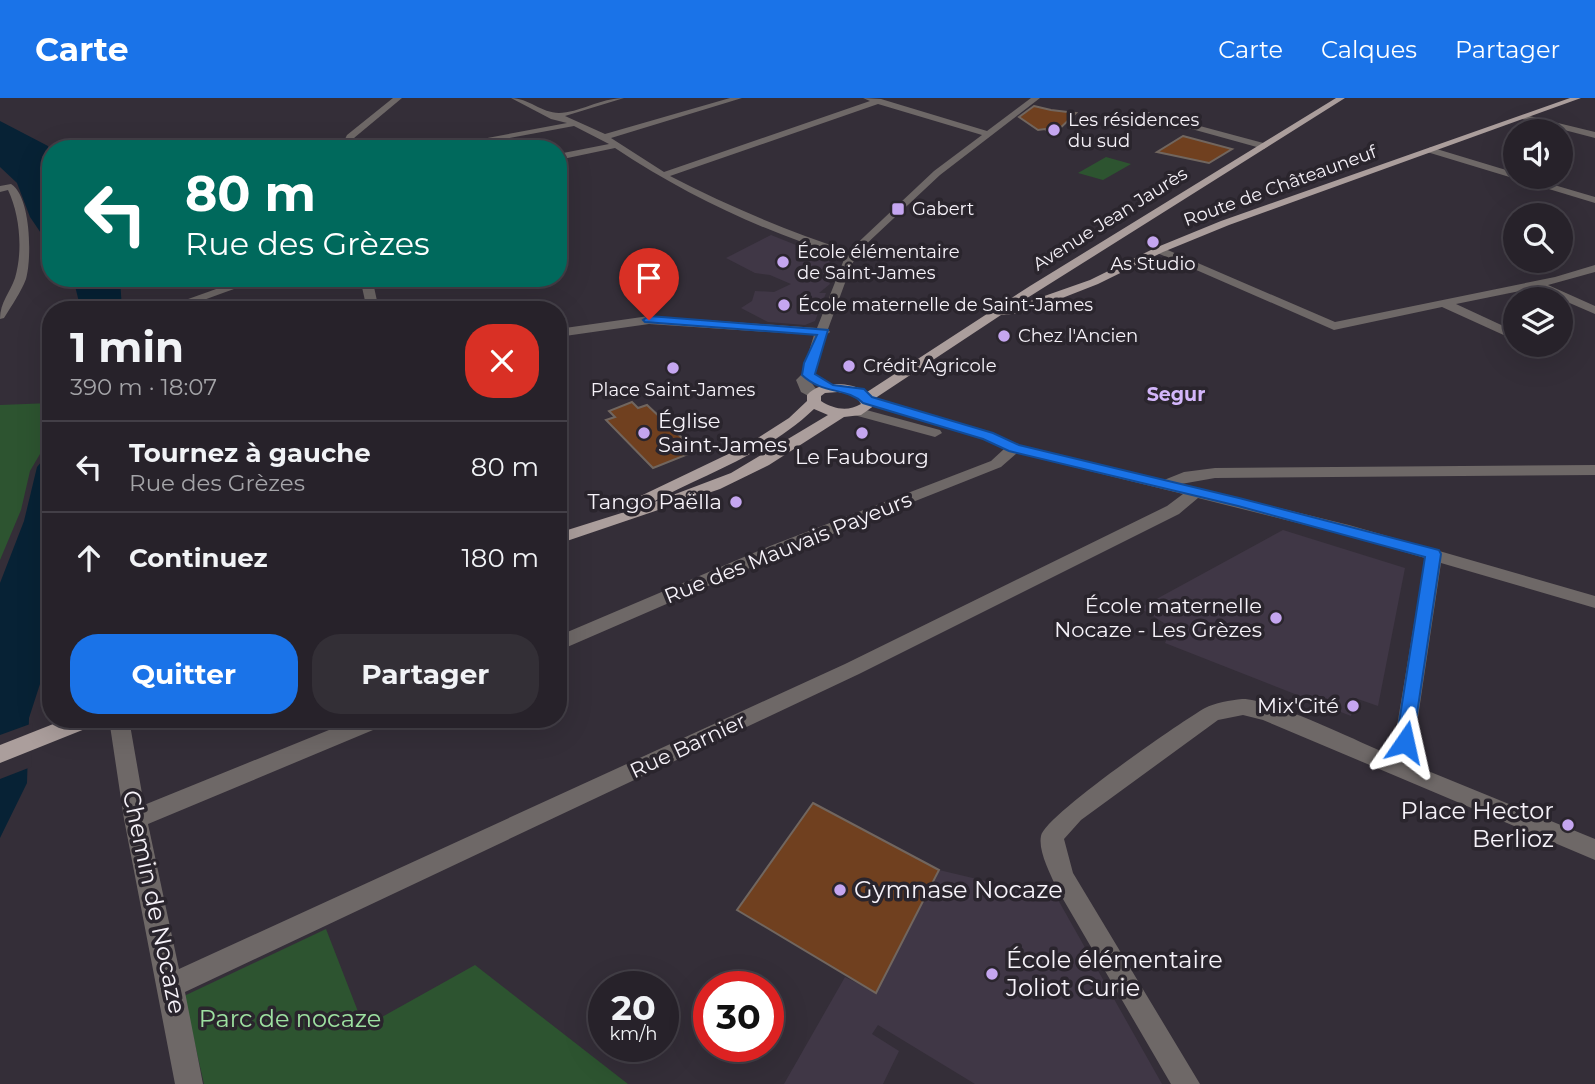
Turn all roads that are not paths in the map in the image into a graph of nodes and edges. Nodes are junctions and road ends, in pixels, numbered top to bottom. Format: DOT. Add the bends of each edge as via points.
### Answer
graph roads {
  1 [pos="398,98"];
  2 [pos="515,98"];
  3 [pos="620,98"];
  4 [pos="713,98"];
  5 [pos="737,98"];
  6 [pos="867,98"];
  7 [pos="1035,98"];
  8 [pos="1341,98"];
  9 [pos="1573,98"];
  10 [pos="878,101"];
  11 [pos="722,103"];
  12 [pos="1144,113"];
  13 [pos="554,117"];
  14 [pos="1525,117"];
  15 [pos="576,124"];
  16 [pos="988,134"];
  17 [pos="1595,135"];
  18 [pos="605,137"];
  19 [pos="348,140"];
  20 [pos="484,140"];
  21 [pos="619,145"];
  22 [pos="1264,146"];
  23 [pos="1430,150"];
  24 [pos="567,155"];
  25 [pos="1503,172"];
  26 [pos="664,175"];
  27 [pos="5,188"];
  28 [pos="1559,189"];
  29 [pos="1595,200"];
  30 [pos="1159,250"];
  31 [pos="851,255"];
  32 [pos="1595,268"];
  33 [pos="1535,284"];
  34 [pos="232,287"];
  35 [pos="190,301"];
  36 [pos="1445,304"];
  37 [pos="1595,310"];
  38 [pos="997,312"];
  39 [pos="0,315"];
  40 [pos="567,331"];
  41 [pos="1503,331"];
  42 [pos="824,332"];
  43 [pos="901,373"];
  44 [pos="808,375"];
  45 [pos="830,388"];
  46 [pos="849,390"];
  47 [pos="814,398"];
  48 [pos="865,403"];
  49 [pos="842,412"];
  50 [pos="1014,448"];
  51 [pos="1595,470"];
  52 [pos="1167,484"];
  53 [pos="1195,492"];
  54 [pos="612,520"];
  55 [pos="567,536"];
  56 [pos="1434,554"];
  57 [pos="1595,601"];
  58 [pos="567,640"];
  59 [pos="66,728"];
  60 [pos="120,728"];
  61 [pos="356,728"];
  62 [pos="0,754"];
  63 [pos="1400,769"];
  64 [pos="135,819"];
  65 [pos="1595,849"];
  66 [pos="172,985"];
  67 [pos="189,1084"];
  68 [pos="1186,1084"];
  1 -- 19 [label="street"];
  2 -- 13 [label="street"];
  3 -- 13 [label="street"];
  4 -- 11 [label="street"];
  5 -- 11 [label="street"];
  6 -- 10 [label="street"];
  7 -- 16 [label="street"];
  8 -- 22 [label="main road, Avenue Jean Jaurès"];
  9 -- 14 [label="main road, Route de Châteauneuf"];
  10 -- 16 [label="street"];
  10 -- 26 [label="street"];
  11 -- 18 [label="street"];
  12 -- 22 [label="street"];
  13 -- 15 [label="street"];
  14 -- 17 [label="street"];
  14 -- 23 [label="main road, Route de Châteauneuf"];
  15 -- 18 [label="street"];
  15 -- 20 [label="street"];
  16 -- 31 [label="street" via="937,173"];
  18 -- 21 [label="street"];
  21 -- 24 [label="street"];
  21 -- 26 [label="street"];
  22 -- 38 [label="main road, Avenue Jean Jaurès"];
  23 -- 25 [label="street"];
  23 -- 30 [label="main road, Route de Châteauneuf"];
  26 -- 31 [label="street" via="720,206"];
  27 -- 39 [label="street" via="18,198 24,232 21,277"];
  28 -- 29 [label="street"];
  30 -- 36 [label="street" via="1334,326"];
  30 -- 38 [label="main road, Route de Châteauneuf" via="1094,282 1020,310"];
  31 -- 42 [label="street"];
  32 -- 33 [label="street"];
  33 -- 36 [label="street"];
  33 -- 37 [label="street"];
  34 -- 35 [label="street"];
  36 -- 41 [label="street"];
  38 -- 43 [label="main road, Avenue Jean Jaurès"];
  40 -- 42 [label="street" via="649,320"];
  42 -- 44 [label="street"];
  43 -- 46 [label="main road, Avenue Jean Jaurès"];
  43 -- 48 [label="main road, Avenue Jean Jaurès"];
  44 -- 45 [label="street"];
  44 -- 47 [label="street" via="803,380"];
  45 -- 46 [label="main road"];
  45 -- 47 [label="main road"];
  46 -- 48 [label="main road"];
  47 -- 49 [label="main road" via="818,406"];
  47 -- 54 [label="main road" via="793,425 766,443 656,493"];
  48 -- 49 [label="main road"];
  48 -- 50 [label="street" via="987,447"];
  49 -- 54 [label="main road" via="734,477"];
  50 -- 52 [label="street"];
  50 -- 58 [label="street, Rue des Mauvais Payeurs" via="996,464 776,550"];
  51 -- 52 [label="street" via="1215,473"];
  52 -- 53 [label="street"];
  53 -- 56 [label="street"];
  53 -- 66 [label="street, Rue Barnier" via="1173,510 852,669"];
  54 -- 55 [label="main road"];
  56 -- 57 [label="street"];
  56 -- 63 [label="street"];
  59 -- 62 [label="main road"];
  60 -- 64 [label="street, Chemin de Nocaze"];
  61 -- 64 [label="street"];
  63 -- 65 [label="street"];
  63 -- 68 [label="street" via="1267,713 1243,706 1224,709 1073,813 1052,836 1063,879"];
  64 -- 66 [label="street, Chemin de Nocaze"];
  66 -- 67 [label="street, Chemin de Nocaze"];
}
